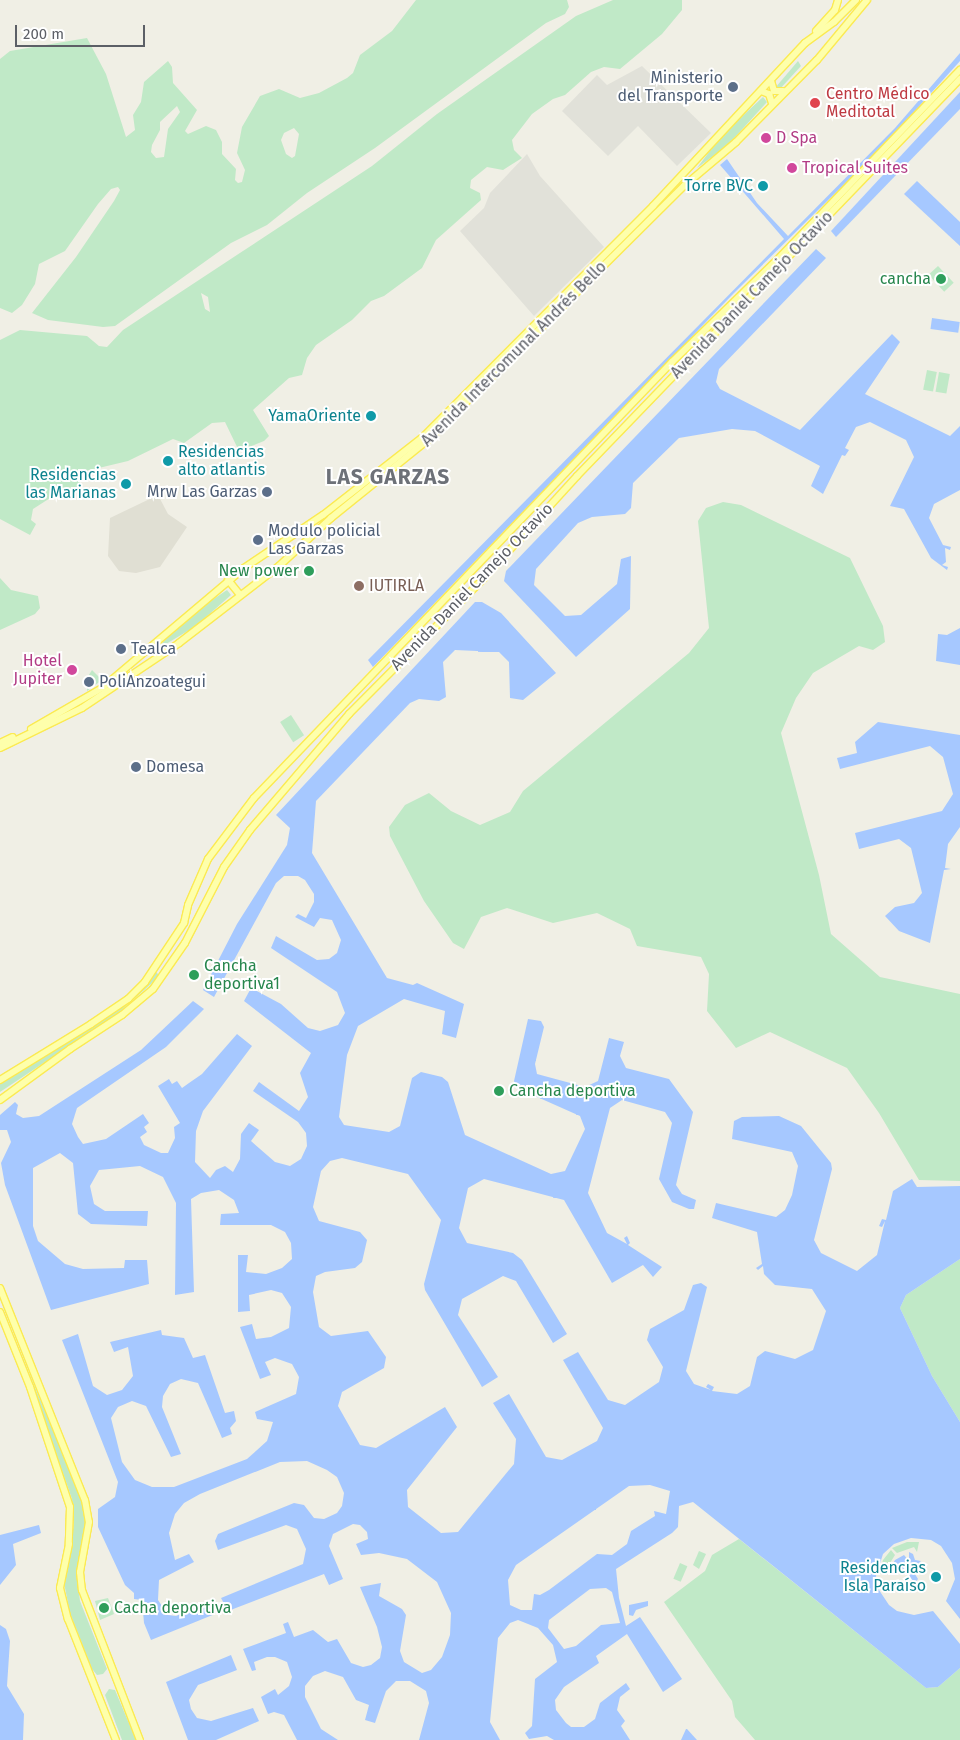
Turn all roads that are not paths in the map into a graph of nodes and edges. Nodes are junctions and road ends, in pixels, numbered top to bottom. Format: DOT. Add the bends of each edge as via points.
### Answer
graph roads {
  1 [pos="838,0"];
  2 [pos="856,0"];
  3 [pos="868,0"];
  4 [pos="805,43"];
  5 [pos="960,70"];
  6 [pos="960,79"];
  7 [pos="771,81"];
  8 [pos="761,91"];
  9 [pos="783,91"];
  10 [pos="772,103"];
  11 [pos="228,580"];
  12 [pos="240,595"];
  13 [pos="0,743"];
  14 [pos="0,748"];
  15 [pos="0,1080"];
  16 [pos="0,1100"];
  17 [pos="0,1288"];
  18 [pos="0,1312"];
  19 [pos="116,1740"];
  20 [pos="140,1740"];
  1 -- 4 [label="main road" via="831,15"];
  2 -- 4 [label="main road, Avenida Intercomunal Andrés Bello" via="834,22"];
  3 -- 9 [label="main road, Avenida Intercomunal Andrés Bello" via="824,51"];
  4 -- 7 [label="main road, Avenida Intercomunal Andrés Bello"];
  5 -- 15 [label="main road, Avenida Daniel Camejo Octavio" via="777,260 672,362 254,798 208,859 190,898 184,923 145,982 113,1009"];
  6 -- 16 [label="main road, Avenida Daniel Camejo Octavio" via="597,455 484,578 349,714 250,830 224,867 185,943 153,989 122,1015"];
  7 -- 8 [label="main road, Avenida Intercomunal Andrés Bello"];
  7 -- 9 [label="main road" via="774,91"];
  8 -- 10 [label="main road" via="769,94"];
  8 -- 11 [label="main road, Avenida Intercomunal Andrés Bello" via="653,206 437,424 326,513"];
  9 -- 10 [label="main road, Avenida Intercomunal Andrés Bello"];
  10 -- 12 [label="main road, Avenida Intercomunal Andrés Bello" via="724,153 674,195 430,438"];
  11 -- 12 [label="main road"];
  11 -- 13 [label="main road, Avenida Intercomunal Andrés Bello" via="102,688 67,711"];
  12 -- 14 [label="main road, Avenida Intercomunal Andrés Bello" via="179,643 93,702"];
  17 -- 20 [label="main road" via="85,1500 89,1522 80,1572 82,1590"];
  18 -- 19 [label="main road" via="30,1386 70,1507 69,1544 60,1588 68,1619"];
}
